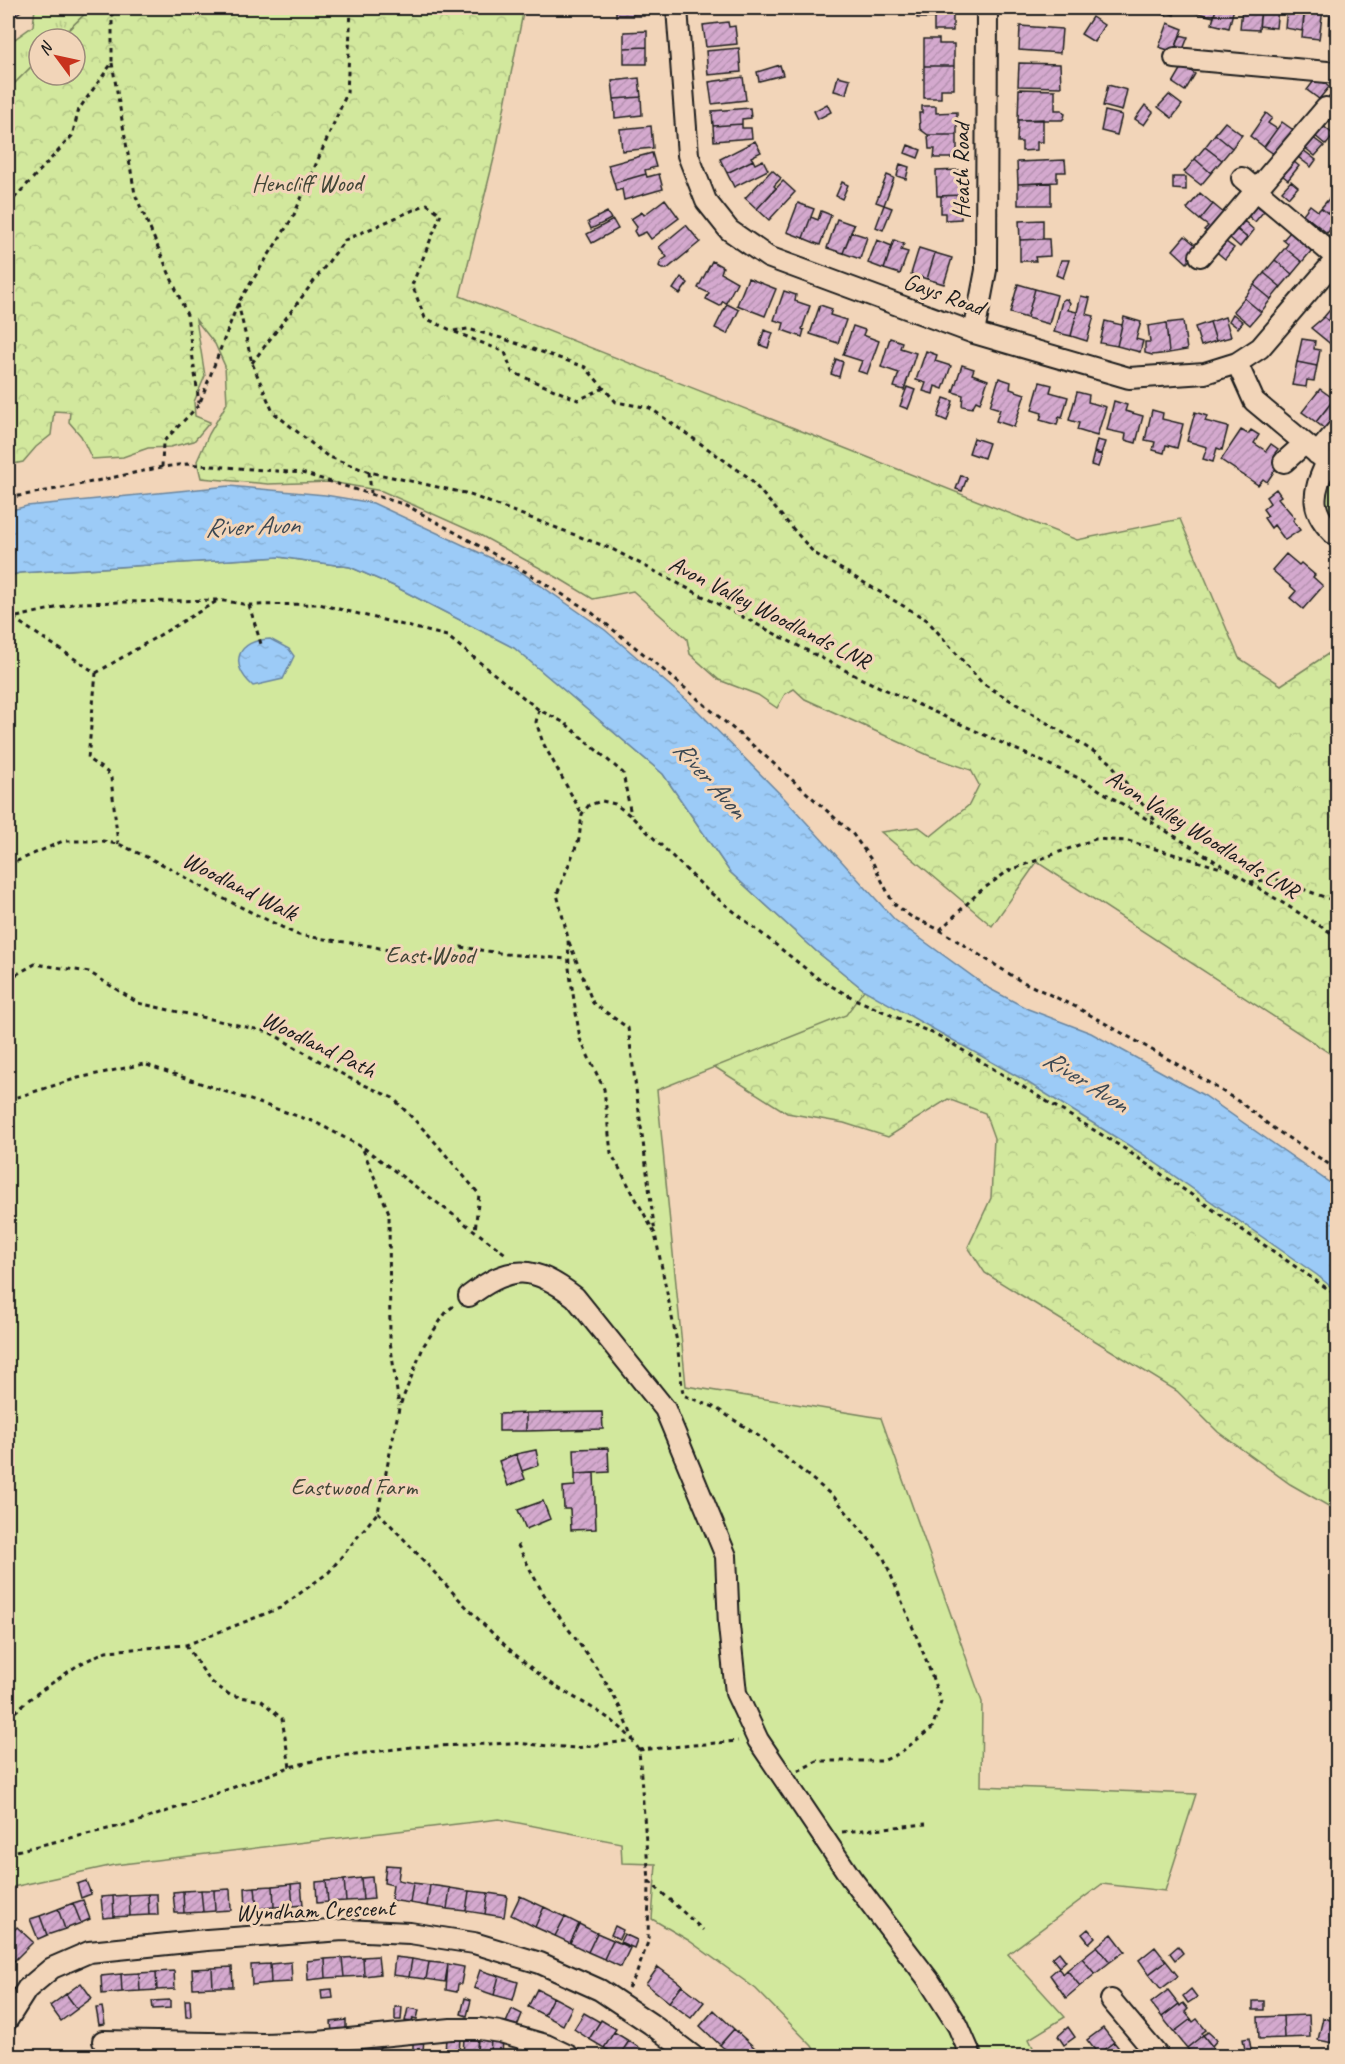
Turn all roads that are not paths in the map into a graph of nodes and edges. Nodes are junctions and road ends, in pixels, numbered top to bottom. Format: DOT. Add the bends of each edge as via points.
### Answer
graph roads {
  1 [pos="677,8"];
  2 [pos="987,8"];
  3 [pos="1175,58"];
  4 [pos="1338,73"];
  5 [pos="1326,108"];
  6 [pos="1249,184"];
  7 [pos="1200,256"];
  8 [pos="1337,257"];
  9 [pos="974,333"];
  10 [pos="1237,363"];
  11 [pos="1338,429"];
  12 [pos="1321,458"];
  13 [pos="1284,462"];
  14 [pos="1338,537"];
  15 [pos="469,1296"];
  16 [pos="1111,2000"];
  17 [pos="8,2019"];
  18 [pos="103,2041"];
  19 [pos="569,2056"];
  20 [pos="693,2056"];
  21 [pos="971,2056"];
  22 [pos="1158,2056"];
  1 -- 9 [label="street, Gays Road" via="688,155 705,201 729,230 768,257"];
  2 -- 9 [label="street, Heath Road" via="986,270"];
  3 -- 4 [label="street"];
  5 -- 6 [label="street"];
  6 -- 7 [label="street"];
  6 -- 8 [label="street"];
  8 -- 10 [label="street, Gays Road" via="1260,348"];
  9 -- 10 [label="street, Gays Road" via="1129,378 1205,373"];
  10 -- 12 [label="street" via="1254,401"];
  11 -- 12 [label="street"];
  12 -- 13 [label="street"];
  12 -- 14 [label="street" via="1316,508 1325,526"];
  15 -- 21 [label="street" via="508,1272 533,1274 556,1283 574,1297 664,1409 726,1556 736,1693 758,1740 851,1878 928,1979 958,2026"];
  16 -- 22 [label="street"];
  17 -- 20 [label="street, Wyndham Crescent" via="27,1989 51,1968 89,1952 343,1930 410,1933 474,1942 540,1963 600,1990"];
  18 -- 19 [label="street" via="264,2044 480,2029 546,2045"];
}
